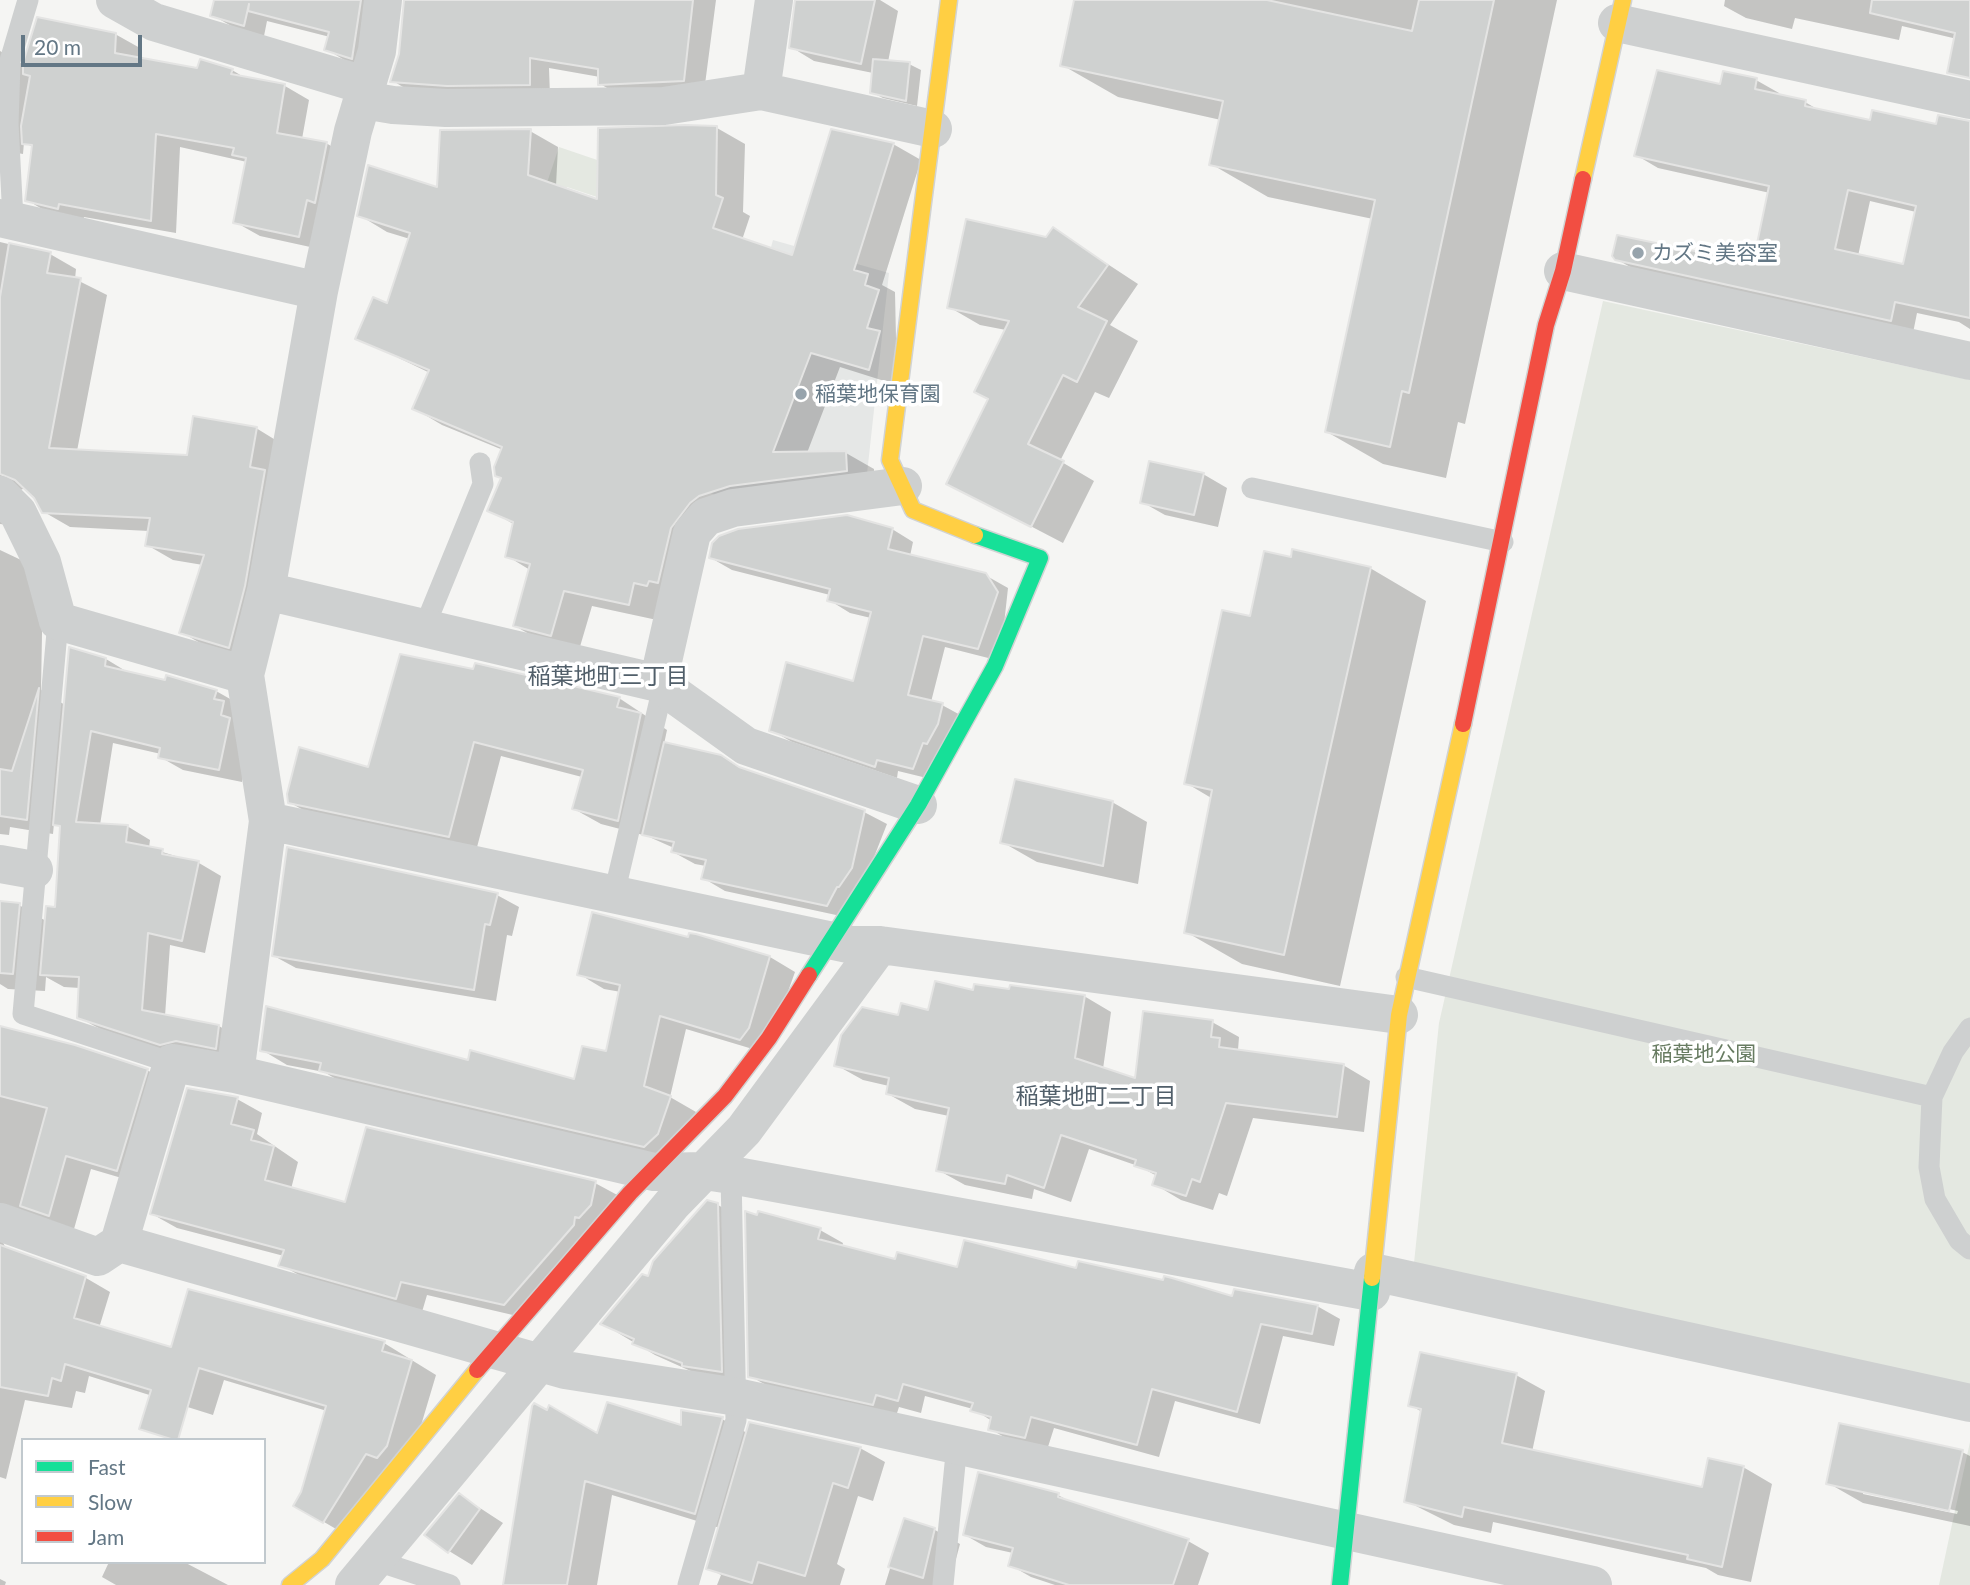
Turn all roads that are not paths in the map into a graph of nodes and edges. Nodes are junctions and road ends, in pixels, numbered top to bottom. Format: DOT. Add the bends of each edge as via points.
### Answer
graph roads {
  1 [pos="27,0"];
  2 [pos="115,0"];
  3 [pos="383,0"];
  4 [pos="774,0"];
  5 [pos="948,0"];
  6 [pos="1620,12"];
  7 [pos="761,91"];
  8 [pos="365,93"];
  9 [pos="1970,100"];
  10 [pos="933,129"];
  11 [pos="6,219"];
  12 [pos="1563,271"];
  13 [pos="319,291"];
  14 [pos="1970,360"];
  15 [pos="481,463"];
  16 [pos="903,486"];
  17 [pos="1252,488"];
  18 [pos="0,495"];
  19 [pos="1503,542"];
  20 [pos="266,591"];
  21 [pos="58,621"];
  22 [pos="424,628"];
  23 [pos="245,674"];
  24 [pos="661,685"];
  25 [pos="918,805"];
  26 [pos="268,821"];
  27 [pos="17,867"];
  28 [pos="614,894"];
  29 [pos="832,940"];
  30 [pos="880,945"];
  31 [pos="1406,977"];
  32 [pos="1399,1015"];
  33 [pos="1970,1028"];
  34 [pos="172,1063"];
  35 [pos="235,1074"];
  36 [pos="1932,1097"];
  37 [pos="654,1172"];
  38 [pos="718,1173"];
  39 [pos="0,1222"];
  40 [pos="119,1243"];
  41 [pos="1970,1249"];
  42 [pos="1372,1282"];
  43 [pos="493,1351"];
  44 [pos="537,1363"];
  45 [pos="737,1397"];
  46 [pos="1970,1404"];
  47 [pos="957,1444"];
  48 [pos="1346,1531"];
  49 [pos="364,1573"];
  50 [pos="290,1585"];
  51 [pos="450,1585"];
  52 [pos="688,1585"];
  53 [pos="943,1585"];
  54 [pos="1340,1585"];
  55 [pos="1593,1585"];
  1 -- 11 [label="lane" via="10,61"];
  2 -- 8 [label="street" via="154,22"];
  3 -- 8 [label="street" via="377,51"];
  4 -- 7 [label="street"];
  5 -- 10 [label="street"];
  6 -- 9 [label="street"];
  6 -- 12 [label="street"];
  7 -- 8 [label="street" via="664,106 446,108 393,105"];
  7 -- 10 [label="street"];
  8 -- 13 [label="street"];
  10 -- 16 [label="street" via="890,460"];
  11 -- 13 [label="street"];
  12 -- 14 [label="street"];
  12 -- 19 [label="street" via="1546,324"];
  13 -- 20 [label="street"];
  15 -- 22 [label="lane" via="483,484"];
  16 -- 24 [label="street" via="733,508 706,517 692,533"];
  16 -- 25 [label="street" via="913,510 1040,558 995,666"];
  17 -- 19 [label="lane"];
  18 -- 21 [label="street" via="18,513 42,562"];
  19 -- 31 [label="street"];
  20 -- 22 [label="street"];
  20 -- 23 [label="street"];
  21 -- 23 [label="street"];
  21 -- 27 [label="lane"];
  22 -- 24 [label="street"];
  23 -- 26 [label="street"];
  24 -- 25 [label="street" via="746,746"];
  24 -- 28 [label="lane"];
  25 -- 29 [label="street"];
  26 -- 28 [label="street"];
  26 -- 35 [label="street"];
  27 -- 34 [label="lane" via="23,1014"];
  28 -- 29 [label="street"];
  29 -- 30 [label="street"];
  29 -- 37 [label="street" via="725,1096"];
  30 -- 32 [label="street"];
  30 -- 38 [label="street" via="744,1130"];
  31 -- 32 [label="street"];
  31 -- 36 [label="lane"];
  32 -- 42 [label="street"];
  33 -- 36 [label="lane"];
  34 -- 35 [label="street"];
  34 -- 40 [label="street"];
  35 -- 37 [label="street"];
  36 -- 41 [label="lane" via="1929,1167 1935,1199 1959,1240"];
  37 -- 38 [label="street"];
  37 -- 43 [label="street" via="630,1193"];
  38 -- 42 [label="street"];
  38 -- 44 [label="street" via="672,1204"];
  38 -- 45 [label="lane"];
  39 -- 40 [label="street" via="98,1257"];
  40 -- 43 [label="street"];
  42 -- 46 [label="street"];
  42 -- 48 [label="street"];
  43 -- 44 [label="street"];
  43 -- 50 [label="street" via="322,1559"];
  44 -- 45 [label="street"];
  44 -- 49 [label="street"];
  45 -- 47 [label="street"];
  45 -- 52 [label="lane" via="736,1420"];
  47 -- 48 [label="street"];
  47 -- 53 [label="lane"];
  48 -- 54 [label="street"];
  48 -- 55 [label="street"];
  49 -- 51 [label="lane"];
}
